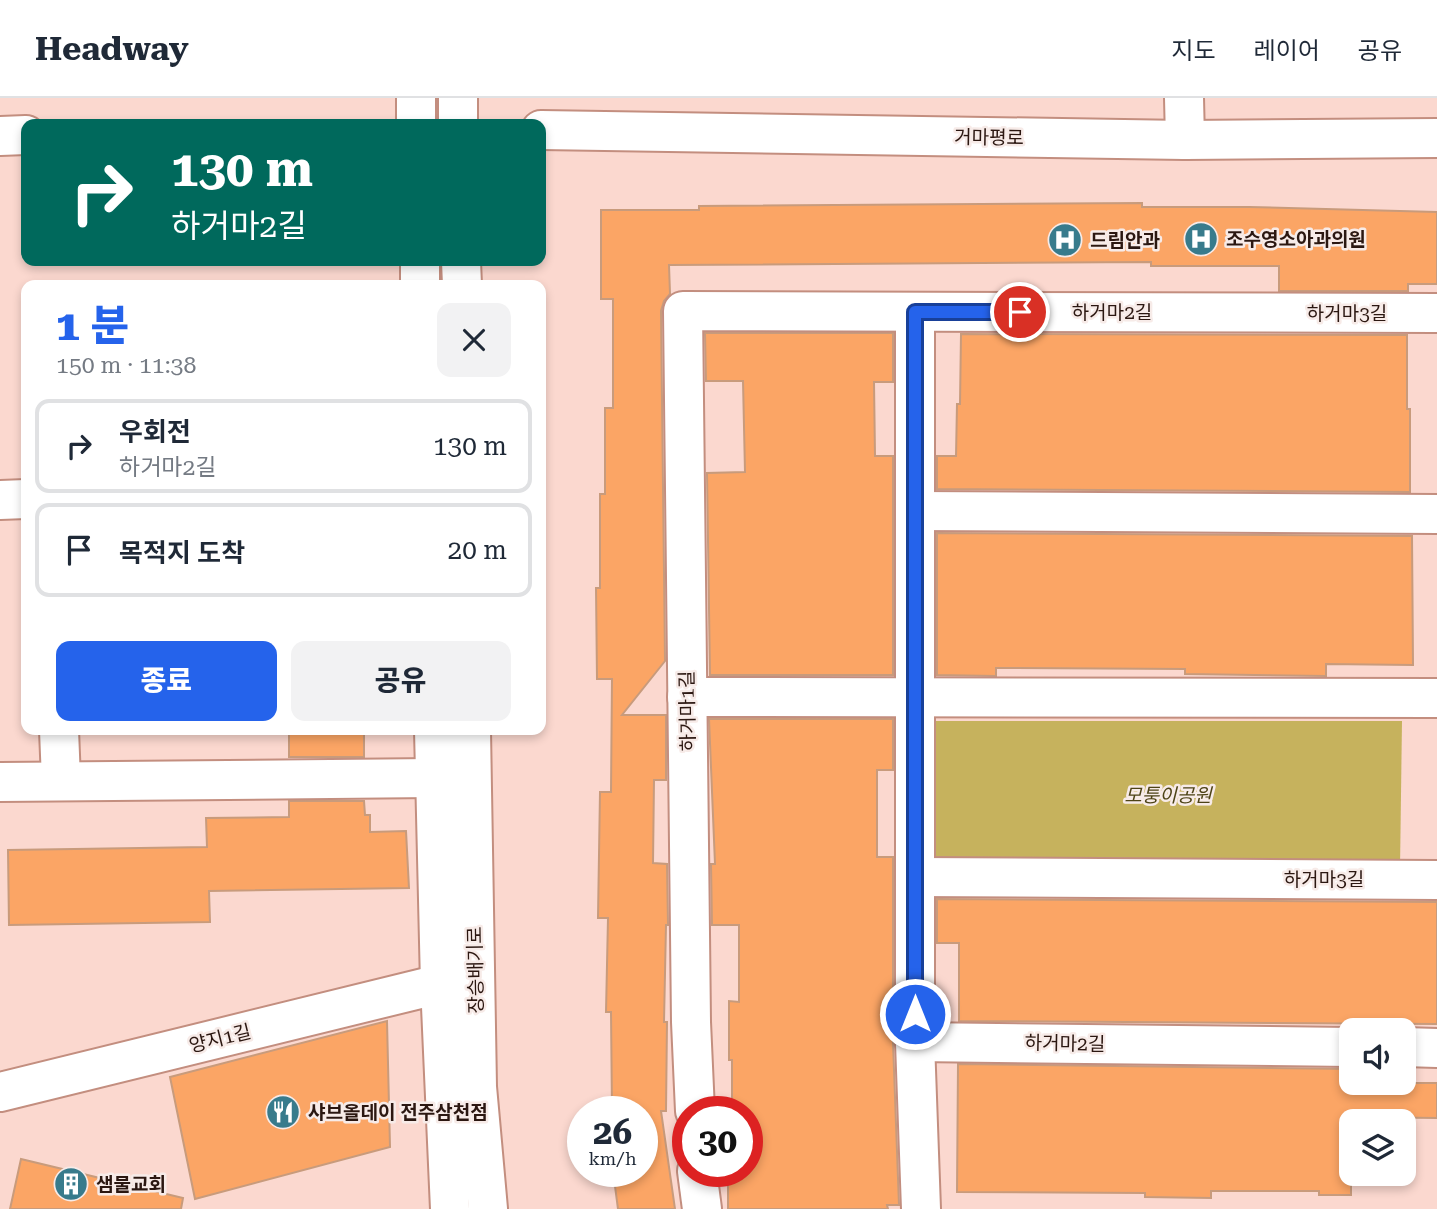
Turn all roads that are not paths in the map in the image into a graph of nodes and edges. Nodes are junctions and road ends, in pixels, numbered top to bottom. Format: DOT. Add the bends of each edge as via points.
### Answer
graph roads {
  1 [pos="416,98"];
  2 [pos="458,98"];
  3 [pos="1184,98"];
  4 [pos="416,119"];
  5 [pos="458,119"];
  6 [pos="546,130"];
  7 [pos="21,135"];
  8 [pos="0,136"];
  9 [pos="1437,138"];
  10 [pos="1185,140"];
  11 [pos="683,311"];
  12 [pos="915,312"];
  13 [pos="1257,312"];
  14 [pos="1437,313"];
  15 [pos="0,499"];
  16 [pos="21,499"];
  17 [pos="915,511"];
  18 [pos="1437,514"];
  19 [pos="687,697"];
  20 [pos="1437,698"];
  21 [pos="915,699"];
  22 [pos="59,735"];
  23 [pos="434,735"];
  24 [pos="471,735"];
  25 [pos="435,778"];
  26 [pos="61,780"];
  27 [pos="0,782"];
  28 [pos="915,877"];
  29 [pos="1437,880"];
  30 [pos="440,984"];
  31 [pos="915,1042"];
  32 [pos="1339,1047"];
  33 [pos="1416,1047"];
  34 [pos="1437,1048"];
  35 [pos="0,1092"];
  36 [pos="694,1096"];
  37 [pos="699,1187"];
  38 [pos="450,1209"];
  39 [pos="488,1209"];
  40 [pos="702,1209"];
  41 [pos="920,1209"];
  1 -- 4 [label="street"];
  2 -- 5 [label="street"];
  3 -- 10 [label="street"];
  6 -- 10 [label="street, 거마평로"];
  7 -- 8 [label="street"];
  9 -- 10 [label="street, 거마평로"];
  11 -- 12 [label="street, 하거마2길"];
  11 -- 19 [label="street, 하거마1길"];
  12 -- 13 [label="street, 하거마2길"];
  12 -- 17 [label="street"];
  13 -- 14 [label="street, 하거마3길"];
  15 -- 16 [label="street"];
  17 -- 18 [label="street"];
  17 -- 21 [label="street"];
  19 -- 21 [label="street"];
  19 -- 36 [label="street, 하거마1길"];
  20 -- 21 [label="street"];
  21 -- 28 [label="street"];
  22 -- 26 [label="street"];
  23 -- 25 [label="street, 장승배기로"];
  24 -- 39 [label="street, 장승배기로" via="477,1087"];
  25 -- 26 [label="street"];
  25 -- 30 [label="street, 장승배기로"];
  26 -- 27 [label="street"];
  28 -- 29 [label="street, 하거마3길"];
  28 -- 31 [label="street"];
  30 -- 35 [label="street, 양지1길"];
  30 -- 38 [label="street, 장승배기로"];
  31 -- 32 [label="street, 하거마2길"];
  31 -- 41 [label="street"];
  33 -- 34 [label="street"];
  37 -- 40 [label="street"];
}
